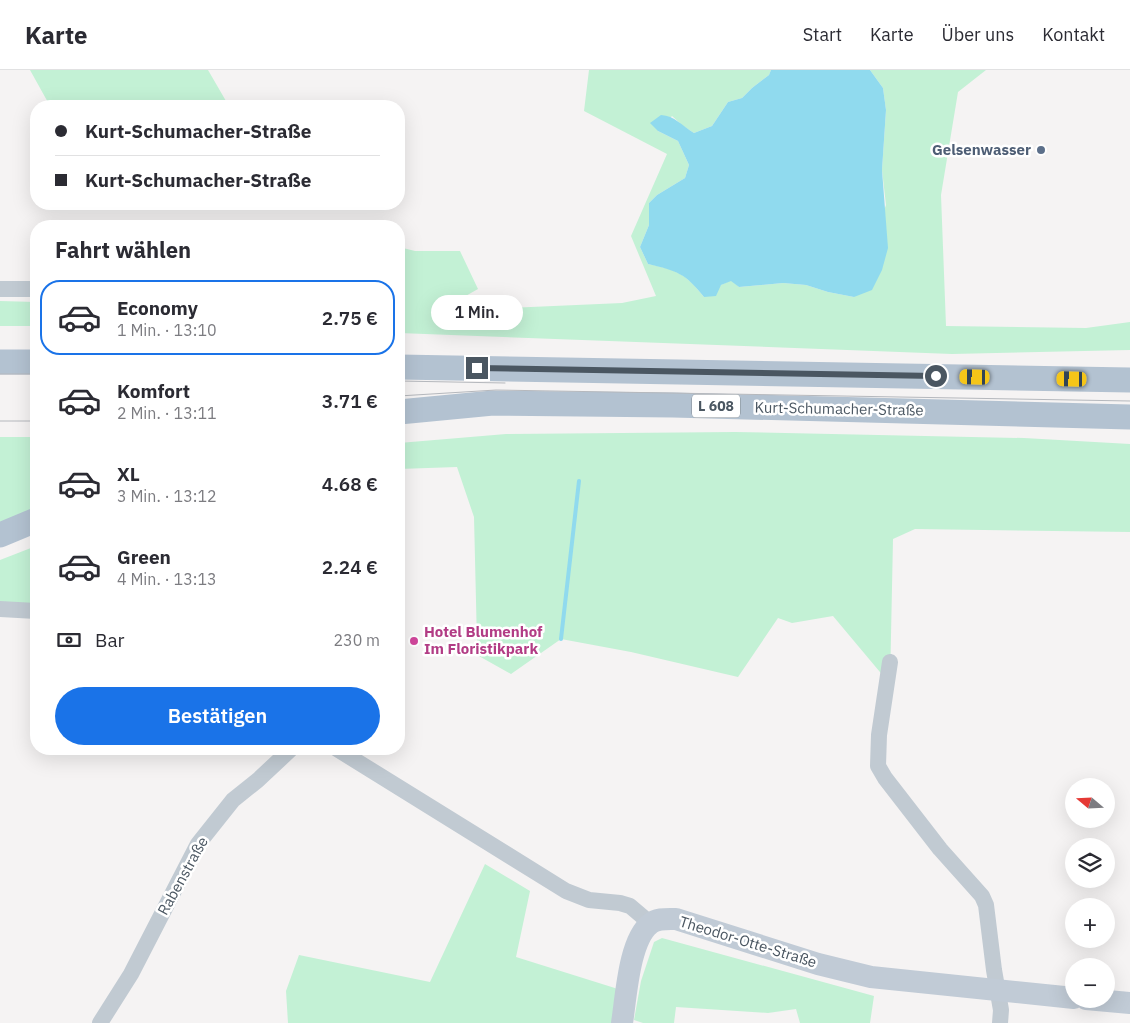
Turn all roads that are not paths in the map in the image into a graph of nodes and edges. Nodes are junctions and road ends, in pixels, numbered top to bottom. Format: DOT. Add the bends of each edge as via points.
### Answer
graph roads {
  1 [pos="0,288"];
  2 [pos="30,289"];
  3 [pos="0,362"];
  4 [pos="30,362"];
  5 [pos="405,367"];
  6 [pos="1130,380"];
  7 [pos="405,411"];
  8 [pos="1130,417"];
  9 [pos="30,522"];
  10 [pos="0,535"];
  11 [pos="0,609"];
  12 [pos="30,611"];
  13 [pos="890,662"];
  14 [pos="285,755"];
  15 [pos="347,755"];
  16 [pos="650,924"];
  17 [pos="998,991"];
  18 [pos="1065,997"];
  19 [pos="1115,1002"];
  20 [pos="1130,1003"];
  21 [pos="100,1023"];
  22 [pos="622,1023"];
  23 [pos="1000,1023"];
  1 -- 2 [label="street"];
  3 -- 4 [label="main road"];
  5 -- 6 [label="main road, L 608"];
  7 -- 8 [label="main road, Kurt-Schumacher-Straße / L 608" via="503,403"];
  9 -- 10 [label="main road"];
  11 -- 12 [label="street"];
  13 -- 17 [label="street" via="879,734 878,766 940,850 982,896"];
  14 -- 21 [label="street, Rabenstraße" via="232,800 198,844 131,974"];
  15 -- 16 [label="street" via="566,891 589,900 630,906"];
  16 -- 17 [label="street, Theodor-Otte-Straße" via="665,918 676,919 818,964 872,977"];
  16 -- 22 [label="street" via="638,940 633,956"];
  17 -- 18 [label="street, Theodor-Otte-Straße"];
  17 -- 23 [label="street"];
  19 -- 20 [label="street"];
}
